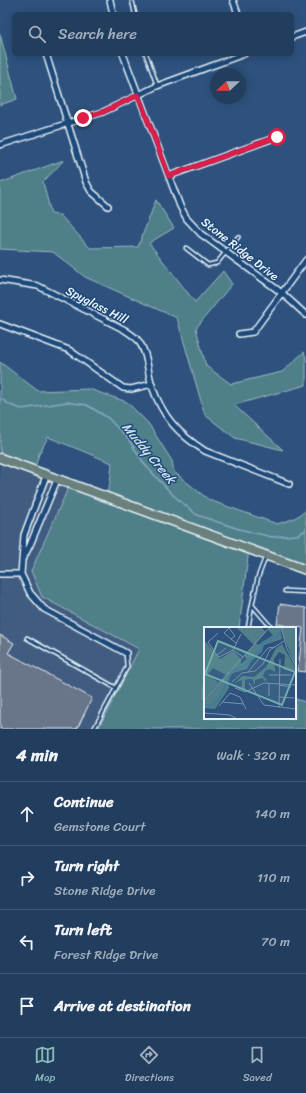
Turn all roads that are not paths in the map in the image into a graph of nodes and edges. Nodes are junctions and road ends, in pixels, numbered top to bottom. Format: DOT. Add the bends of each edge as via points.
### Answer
graph roads {
  1 [pos="132,0"];
  2 [pos="232,0"];
  3 [pos="110,1"];
  4 [pos="113,12"];
  5 [pos="135,12"];
  6 [pos="237,12"];
  7 [pos="306,32"];
  8 [pos="294,36"];
  9 [pos="47,56"];
  10 [pos="124,56"];
  11 [pos="147,56"];
  12 [pos="239,56"];
  13 [pos="157,86"];
  14 [pos="138,95"];
  15 [pos="67,123"];
  16 [pos="277,137"];
  17 [pos="0,145"];
  18 [pos="169,176"];
  19 [pos="108,206"];
  20 [pos="238,237"];
  21 [pos="186,248"];
  22 [pos="226,253"];
  23 [pos="306,260"];
  24 [pos="0,280"];
  25 [pos="282,293"];
  26 [pos="306,315"];
  27 [pos="0,324"];
  28 [pos="240,334"];
  29 [pos="152,384"];
  30 [pos="0,458"];
  31 [pos="46,476"];
  32 [pos="57,480"];
  33 [pos="289,484"];
  34 [pos="267,556"];
  35 [pos="22,560"];
  36 [pos="306,570"];
  37 [pos="0,574"];
  38 [pos="21,574"];
  39 [pos="285,591"];
  40 [pos="306,592"];
  41 [pos="252,605"];
  42 [pos="248,627"];
  43 [pos="271,627"];
  44 [pos="27,638"];
  45 [pos="126,653"];
  46 [pos="116,688"];
  47 [pos="94,729"];
  1 -- 5 [label="lane"];
  2 -- 6 [label="street"];
  3 -- 4 [label="street"];
  7 -- 8 [label="street"];
  9 -- 15 [label="street"];
  10 -- 14 [label="street, Stone Ridge Drive"];
  11 -- 13 [label="lane"];
  12 -- 13 [label="street"];
  13 -- 14 [label="street"];
  14 -- 15 [label="street" via="103,112"];
  14 -- 18 [label="street, Stone Ridge Drive"];
  15 -- 17 [label="street"];
  15 -- 19 [label="street" via="86,182 91,191"];
  16 -- 18 [label="street"];
  18 -- 22 [label="street, Stone Ridge Drive" via="187,219 200,234"];
  20 -- 22 [label="lane"];
  21 -- 22 [label="lane" via="208,265 217,263"];
  22 -- 25 [label="street, Stone Ridge Drive"];
  23 -- 25 [label="street"];
  24 -- 29 [label="street, Spyglass Hill" via="38,286 125,330 137,339 144,351"];
  25 -- 26 [label="street, Stone Ridge Drive"];
  25 -- 28 [label="street" via="253,332"];
  27 -- 29 [label="street" via="69,350 123,388"];
  29 -- 33 [label="street, Spyglass Hill" via="165,415 175,428 194,444 205,451"];
  30 -- 31 [label="main road"];
  31 -- 32 [label="main road"];
  31 -- 35 [label="street" via="24,535"];
  32 -- 34 [label="main road"];
  32 -- 35 [label="street"];
  34 -- 36 [label="main road"];
  34 -- 41 [label="lane" via="258,577"];
  35 -- 38 [label="street"];
  37 -- 38 [label="street"];
  38 -- 45 [label="street" via="30,593 44,609"];
  39 -- 40 [label="lane"];
  41 -- 42 [label="lane"];
  41 -- 43 [label="lane"];
  44 -- 46 [label="lane"];
  45 -- 46 [label="lane" via="127,667"];
  46 -- 47 [label="lane"];
}
